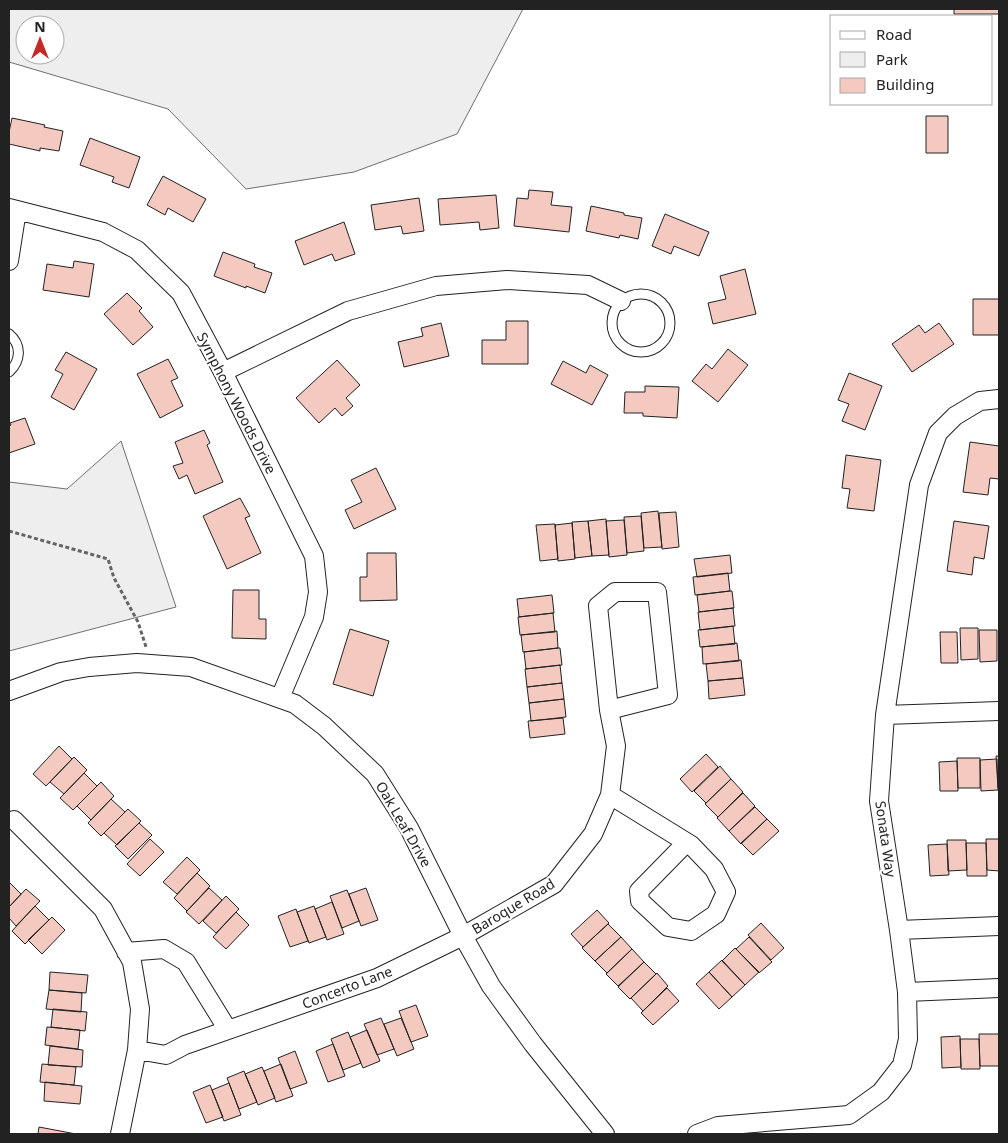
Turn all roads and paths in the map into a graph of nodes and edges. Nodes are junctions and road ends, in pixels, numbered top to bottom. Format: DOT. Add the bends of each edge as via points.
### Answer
graph roads {
  1 [pos="13,209"];
  2 [pos="9,261"];
  3 [pos="621,301"];
  4 [pos="9,334"];
  5 [pos="9,372"];
  6 [pos="223,372"];
  7 [pos="999,399"];
  8 [pos="9,531"];
  9 [pos="147,650"];
  10 [pos="9,691"];
  11 [pos="280,698"];
  12 [pos="609,710"];
  13 [pos="999,711"];
  14 [pos="885,715"];
  15 [pos="610,795"];
  16 [pos="14,820"];
  17 [pos="686,843"];
  18 [pos="999,926"];
  19 [pos="899,930"];
  20 [pos="463,936"];
  21 [pos="126,952"];
  22 [pos="999,988"];
  23 [pos="907,992"];
  24 [pos="228,1030"];
  25 [pos="137,1050"];
  26 [pos="120,1134"];
  27 [pos="605,1134"];
  28 [pos="697,1134"];
  1 -- 2 [label="street"];
  1 -- 6 [label="street, Symphony Woods Drive" via="103,232 137,250 181,292"];
  3 -- 3 [label="lane" via="612,318 615,338 620,344 632,351 645,353 662,343 671,326 665,306 650,295 630,296"];
  3 -- 6 [label="street" via="588,285 506,280 436,286 348,311"];
  4 -- 5 [label="lane" via="18,346 19,356"];
  6 -- 11 [label="street, Symphony Woods Drive" via="314,556 318,592 314,617"];
  7 -- 14 [label="street, Sonata Way" via="980,401 956,416 938,433 919,485"];
  8 -- 9 [label="path" via="108,559 114,578 138,622"];
  10 -- 11 [label="street, Oak Leaf Drive" via="61,672 137,664 190,667"];
  11 -- 20 [label="street, Oak Leaf Drive" via="295,704 324,726 375,774 409,828"];
  12 -- 12 [label="street, Baroque Road" via="598,606 615,592 657,592 668,695"];
  12 -- 15 [label="street, Baroque Road" via="616,746"];
  13 -- 14 [label="street"];
  14 -- 19 [label="street, Sonata Way" via="879,801"];
  15 -- 17 [label="street"];
  15 -- 20 [label="street, Baroque Road" via="593,834 554,884"];
  16 -- 21 [label="street" via="102,909"];
  17 -- 17 [label="street" via="714,869 726,892 716,914 691,930 668,927 640,901 639,890"];
  18 -- 19 [label="street"];
  19 -- 23 [label="street, Sonata Way"];
  20 -- 24 [label="street, Concerto Lane" via="377,978"];
  20 -- 27 [label="street, Oak Leaf Drive" via="491,986 522,1030"];
  21 -- 24 [label="street" via="164,949 186,962"];
  21 -- 25 [label="street" via="132,962 140,1009"];
  22 -- 23 [label="street"];
  23 -- 28 [label="street, Sonata Way" via="908,1039 902,1065 881,1092 849,1115 718,1126"];
  24 -- 25 [label="street, Concerto Lane" via="166,1055"];
  25 -- 26 [label="street"];
}
